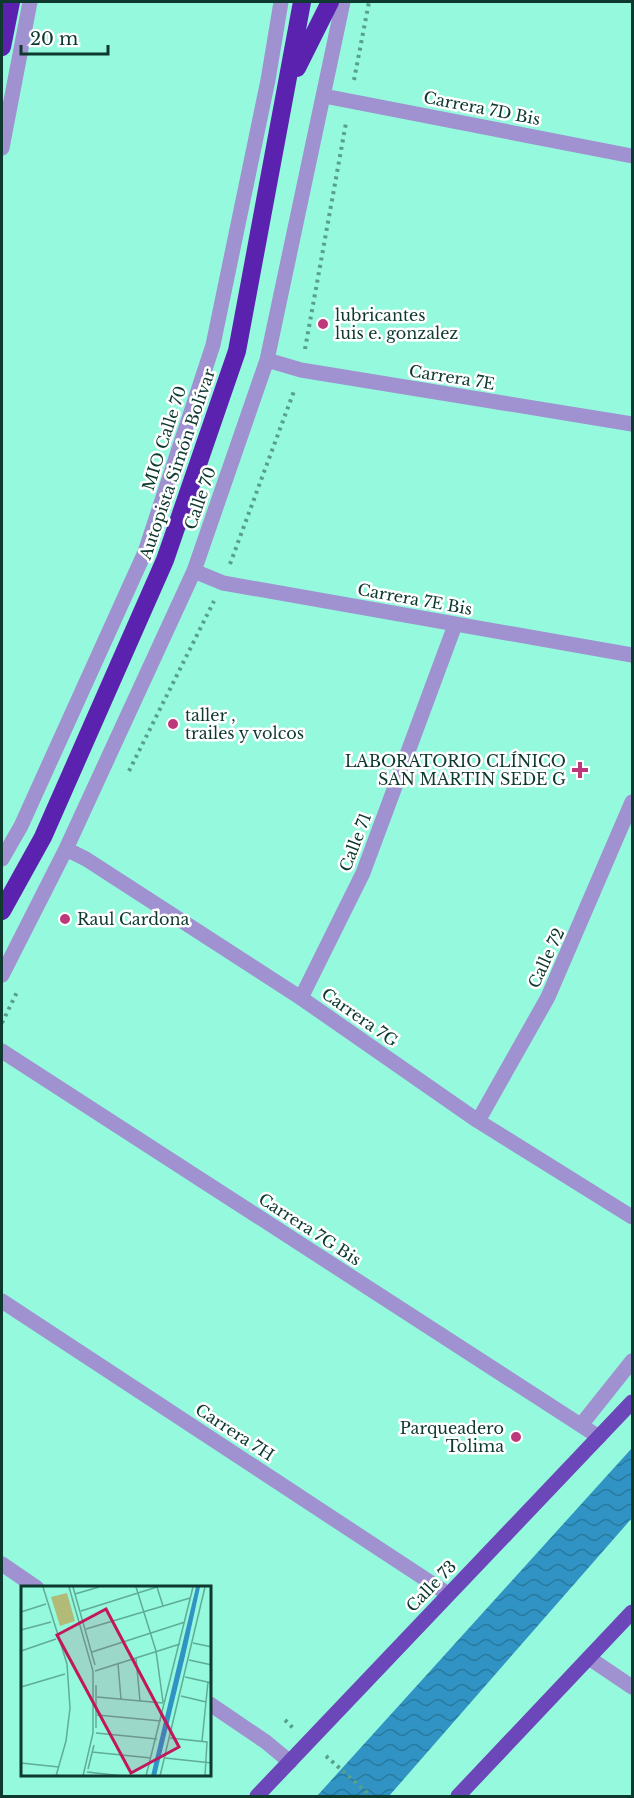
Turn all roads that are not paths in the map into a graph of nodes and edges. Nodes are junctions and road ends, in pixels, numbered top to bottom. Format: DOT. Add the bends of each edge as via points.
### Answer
graph roads {
  1 [pos="11,2"];
  2 [pos="30,2"];
  3 [pos="281,2"];
  4 [pos="302,2"];
  5 [pos="330,2"];
  6 [pos="343,2"];
  7 [pos="2,47"];
  8 [pos="288,86"];
  9 [pos="324,96"];
  10 [pos="2,148"];
  11 [pos="633,156"];
  12 [pos="267,360"];
  13 [pos="633,424"];
  14 [pos="194,571"];
  15 [pos="455,625"];
  16 [pos="633,655"];
  17 [pos="633,802"];
  18 [pos="66,849"];
  19 [pos="2,859"];
  20 [pos="2,911"];
  21 [pos="2,975"];
  22 [pos="301,998"];
  23 [pos="2,1051"];
  24 [pos="478,1121"];
  25 [pos="633,1217"];
  26 [pos="2,1301"];
  27 [pos="633,1361"];
  28 [pos="633,1402"];
  29 [pos="581,1425"];
  30 [pos="599,1437"];
  31 [pos="2,1564"];
  32 [pos="34,1586"];
  33 [pos="448,1594"];
  34 [pos="633,1612"];
  35 [pos="589,1658"];
  36 [pos="633,1687"];
  37 [pos="212,1705"];
  38 [pos="290,1762"];
  39 [pos="256,1797"];
  40 [pos="458,1797"];
  1 -- 7 [label="highway"];
  2 -- 10 [label="street"];
  3 -- 19 [label="street, MIO Calle 70" via="213,345 145,552 21,826"];
  4 -- 8 [label="highway, Autopista Simón Bolívar"];
  5 -- 8 [label="highway"];
  6 -- 9 [label="street, Calle 70"];
  8 -- 20 [label="highway, Autopista Simón Bolívar" via="237,351 165,560 43,837"];
  9 -- 11 [label="street, Carrera 7D Bis"];
  9 -- 12 [label="street, Calle 70"];
  12 -- 13 [label="street, Carrera 7E" via="301,370"];
  12 -- 14 [label="street, Calle 70"];
  14 -- 15 [label="street, Carrera 7E Bis" via="223,583"];
  14 -- 18 [label="street, Calle 70"];
  15 -- 16 [label="street, Carrera 7E Bis"];
  15 -- 22 [label="street, Calle 71" via="363,873"];
  17 -- 24 [label="street, Calle 72" via="548,997"];
  18 -- 21 [label="street, Calle 70"];
  18 -- 22 [label="street, Carrera 7G"];
  22 -- 24 [label="street, Carrera 7G"];
  23 -- 29 [label="street, Carrera 7G Bis"];
  24 -- 25 [label="street, Carrera 7G"];
  26 -- 33 [label="street, Carrera 7H"];
  27 -- 29 [label="street"];
  28 -- 30 [label="main road, Calle 73"];
  29 -- 30 [label="street, Carrera 7G Bis"];
  30 -- 33 [label="main road, Calle 73"];
  31 -- 32 [label="street"];
  33 -- 38 [label="main road, Calle 73"];
  34 -- 35 [label="main road"];
  35 -- 36 [label="street"];
  35 -- 40 [label="main road"];
  37 -- 38 [label="street"];
  38 -- 39 [label="main road, Calle 73"];
}
